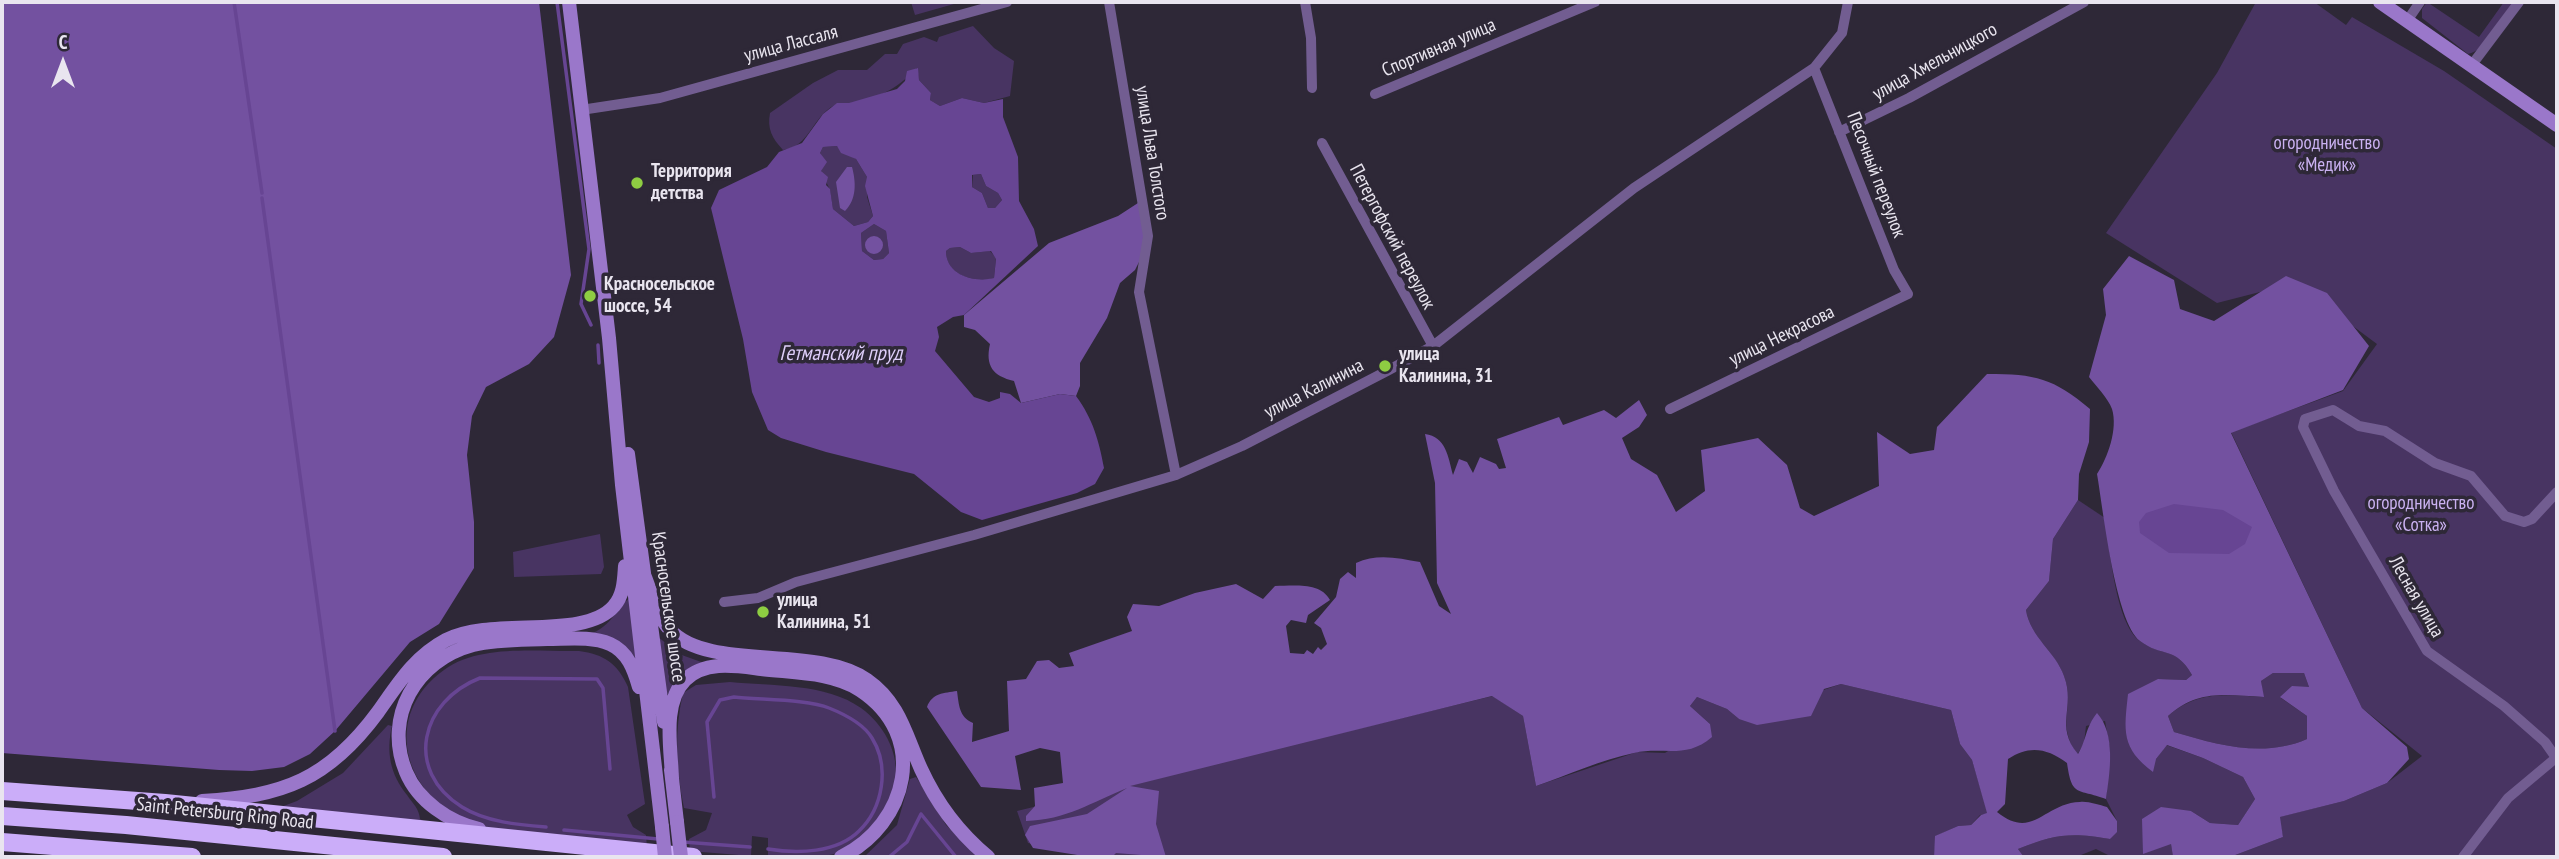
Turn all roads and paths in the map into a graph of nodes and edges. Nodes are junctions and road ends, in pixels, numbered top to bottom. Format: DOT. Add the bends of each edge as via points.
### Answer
graph roads {
  1 [pos="569,2"];
  2 [pos="1007,2"];
  3 [pos="1109,2"];
  4 [pos="1305,2"];
  5 [pos="1595,2"];
  6 [pos="1848,2"];
  7 [pos="2084,2"];
  8 [pos="2380,2"];
  9 [pos="2420,2"];
  10 [pos="2519,2"];
  11 [pos="2407,21"];
  12 [pos="2471,66"];
  13 [pos="1814,68"];
  14 [pos="1312,88"];
  15 [pos="1374,94"];
  16 [pos="581,110"];
  17 [pos="2557,125"];
  18 [pos="1839,132"];
  19 [pos="1322,144"];
  20 [pos="1908,294"];
  21 [pos="1433,346"];
  22 [pos="612,363"];
  23 [pos="1671,409"];
  24 [pos="1176,475"];
  25 [pos="622,485"];
  26 [pos="2557,492"];
  27 [pos="645,577"];
  28 [pos="724,602"];
  29 [pos="651,736"];
  30 [pos="2557,758"];
  31 [pos="672,778"];
  32 [pos="2,791"];
  33 [pos="165,803"];
  34 [pos="2,816"];
  35 [pos="542,841"];
  36 [pos="2,842"];
  37 [pos="192,857"];
  38 [pos="443,857"];
  39 [pos="665,857"];
  40 [pos="681,857"];
  41 [pos="693,857"];
  42 [pos="841,857"];
  43 [pos="988,857"];
  44 [pos="2463,857"];
  1 -- 16 [label="main road, Красносельское шоссе"];
  2 -- 16 [label="street, улица Лассаля" via="660,98"];
  3 -- 24 [label="street, улица Льва Толстого" via="1148,236 1139,292"];
  4 -- 14 [label="street"];
  5 -- 15 [label="street, Спортивная улица"];
  6 -- 13 [label="street, улица Калинина" via="1842,33"];
  7 -- 18 [label="street, улица Хмельницкого"];
  8 -- 11 [label="main road"];
  9 -- 11 [label="street"];
  10 -- 12 [label="street"];
  11 -- 12 [label="main road"];
  12 -- 17 [label="main road"];
  13 -- 18 [label="street, Песочный переулок"];
  13 -- 21 [label="street, улица Калинина" via="1634,188"];
  16 -- 22 [label="main road, Красносельское шоссе"];
  18 -- 20 [label="street, Песочный переулок"];
  19 -- 21 [label="street, Петергофский переулок"];
  20 -- 23 [label="street, улица Некрасова"];
  21 -- 24 [label="street, улица Калинина" via="1242,446"];
  22 -- 25 [label="main road, Красносельское шоссе"];
  22 -- 27 [label="main road, Красносельское шоссе"];
  24 -- 28 [label="street, улица Калинина" via="796,582 758,598"];
  25 -- 29 [label="main road, Красносельское шоссе"];
  25 -- 33 [label="main road" via="623,586 616,605 601,618 584,624 480,629 450,638 410,667 360,736 305,780 240,799"];
  26 -- 30 [label="street, Лесная улица" via="2532,519 2514,521 2471,476 2435,463 2385,431 2359,426 2333,410 2305,419 2303,427 2334,492 2427,652 2504,706"];
  27 -- 31 [label="main road, Красносельское шоссе"];
  27 -- 43 [label="main road" via="658,611 683,640 725,652 834,666 867,680 898,712 928,783 955,825"];
  29 -- 35 [label="main road" via="634,668 611,645 590,639 496,641 443,657 427,671 403,703 397,740 402,763 417,792 465,826"];
  29 -- 39 [label="main road, Красносельское шоссе, bridge"];
  30 -- 44 [label="street" via="2508,797"];
  31 -- 40 [label="main road, Красносельское шоссе, bridge"];
  31 -- 42 [label="main road" via="671,709 685,680 700,670 722,665 845,682 880,707 895,731 903,781 900,797 875,835"];
  32 -- 33 [label="highway"];
  33 -- 35 [label="highway"];
  34 -- 38 [label="highway, Saint Petersburg Ring Road"];
  35 -- 41 [label="highway"];
  36 -- 37 [label="highway"];
}
